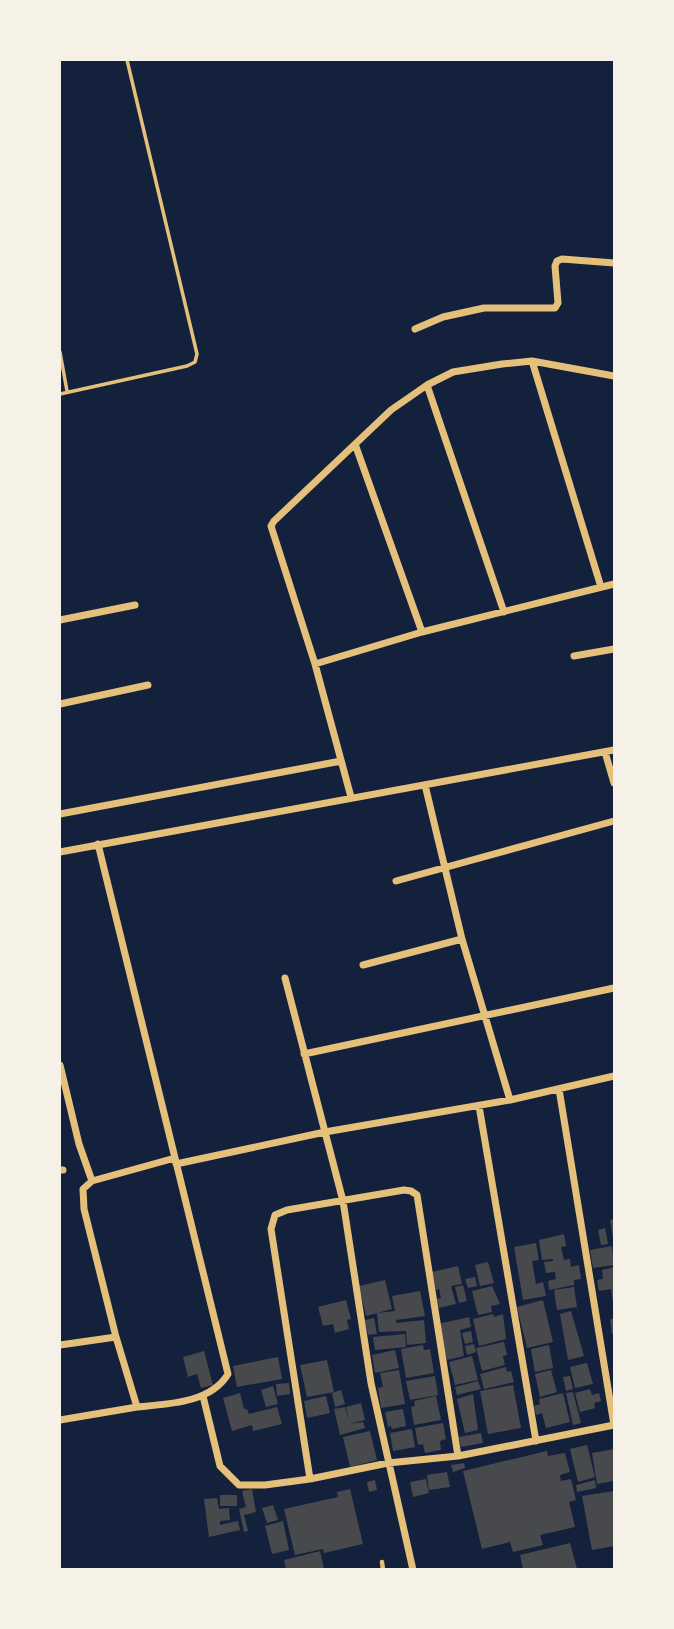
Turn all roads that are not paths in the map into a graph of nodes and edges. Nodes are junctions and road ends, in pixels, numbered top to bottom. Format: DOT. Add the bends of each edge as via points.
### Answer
graph roads {
  1 [pos="614,263"];
  2 [pos="415,329"];
  3 [pos="532,361"];
  4 [pos="614,376"];
  5 [pos="427,385"];
  6 [pos="355,444"];
  7 [pos="614,584"];
  8 [pos="601,587"];
  9 [pos="135,605"];
  10 [pos="504,612"];
  11 [pos="60,620"];
  12 [pos="422,632"];
  13 [pos="614,649"];
  14 [pos="574,656"];
  15 [pos="315,664"];
  16 [pos="148,685"];
  17 [pos="60,705"];
  18 [pos="614,750"];
  19 [pos="605,752"];
  20 [pos="341,761"];
  21 [pos="614,783"];
  22 [pos="425,785"];
  23 [pos="351,797"];
  24 [pos="60,814"];
  25 [pos="614,821"];
  26 [pos="98,844"];
  27 [pos="60,852"];
  28 [pos="443,869"];
  29 [pos="396,881"];
  30 [pos="462,939"];
  31 [pos="363,965"];
  32 [pos="285,978"];
  33 [pos="614,988"];
  34 [pos="486,1017"];
  35 [pos="304,1054"];
  36 [pos="60,1065"];
  37 [pos="614,1076"];
  38 [pos="559,1089"];
  39 [pos="510,1100"];
  40 [pos="479,1106"];
  41 [pos="325,1132"];
  42 [pos="176,1161"];
  43 [pos="92,1181"];
  44 [pos="343,1201"];
  45 [pos="116,1337"];
  46 [pos="60,1345"];
  47 [pos="203,1396"];
  48 [pos="137,1407"];
  49 [pos="60,1420"];
  50 [pos="614,1425"];
  51 [pos="536,1440"];
  52 [pos="457,1456"];
  53 [pos="388,1463"];
  54 [pos="310,1479"];
  55 [pos="382,1562"];
  56 [pos="383,1570"];
  57 [pos="413,1570"];
  1 -- 2 [label="street" via="557,261 555,308 484,308"];
  3 -- 4 [label="street"];
  3 -- 5 [label="street" via="453,372"];
  3 -- 8 [label="street"];
  5 -- 6 [label="street"];
  5 -- 10 [label="street"];
  6 -- 12 [label="street"];
  6 -- 15 [label="street" via="271,526"];
  7 -- 8 [label="street"];
  8 -- 10 [label="street"];
  9 -- 11 [label="street"];
  10 -- 12 [label="street"];
  12 -- 15 [label="street"];
  13 -- 14 [label="street"];
  15 -- 20 [label="street"];
  16 -- 17 [label="street"];
  18 -- 19 [label="street"];
  19 -- 21 [label="street"];
  19 -- 22 [label="street"];
  20 -- 23 [label="street"];
  20 -- 24 [label="street"];
  22 -- 23 [label="street"];
  22 -- 28 [label="street"];
  23 -- 26 [label="street"];
  25 -- 28 [label="street"];
  26 -- 27 [label="street"];
  26 -- 42 [label="street"];
  28 -- 29 [label="street"];
  28 -- 30 [label="street"];
  30 -- 31 [label="street"];
  30 -- 34 [label="street"];
  32 -- 35 [label="street"];
  33 -- 34 [label="street"];
  34 -- 35 [label="street"];
  34 -- 39 [label="street"];
  35 -- 41 [label="street"];
  36 -- 43 [label="street"];
  37 -- 38 [label="street"];
  38 -- 39 [label="street"];
  38 -- 50 [label="street"];
  39 -- 40 [label="street"];
  40 -- 41 [label="street"];
  40 -- 51 [label="street"];
  41 -- 42 [label="street"];
  41 -- 44 [label="street"];
  42 -- 43 [label="street"];
  42 -- 47 [label="street" via="228,1374 222,1385"];
  43 -- 45 [label="street" via="83,1189 84,1209"];
  44 -- 52 [label="street" via="404,1190 417,1195"];
  44 -- 53 [label="street"];
  44 -- 54 [label="street" via="287,1210 275,1215 271,1228"];
  45 -- 46 [label="street"];
  45 -- 48 [label="street"];
  47 -- 48 [label="street"];
  47 -- 54 [label="street" via="220,1466 239,1485"];
  48 -- 49 [label="street"];
  50 -- 51 [label="street"];
  51 -- 52 [label="street"];
  52 -- 53 [label="street"];
  53 -- 54 [label="street"];
  53 -- 57 [label="street"];
  55 -- 56 [label="lane"];
}
